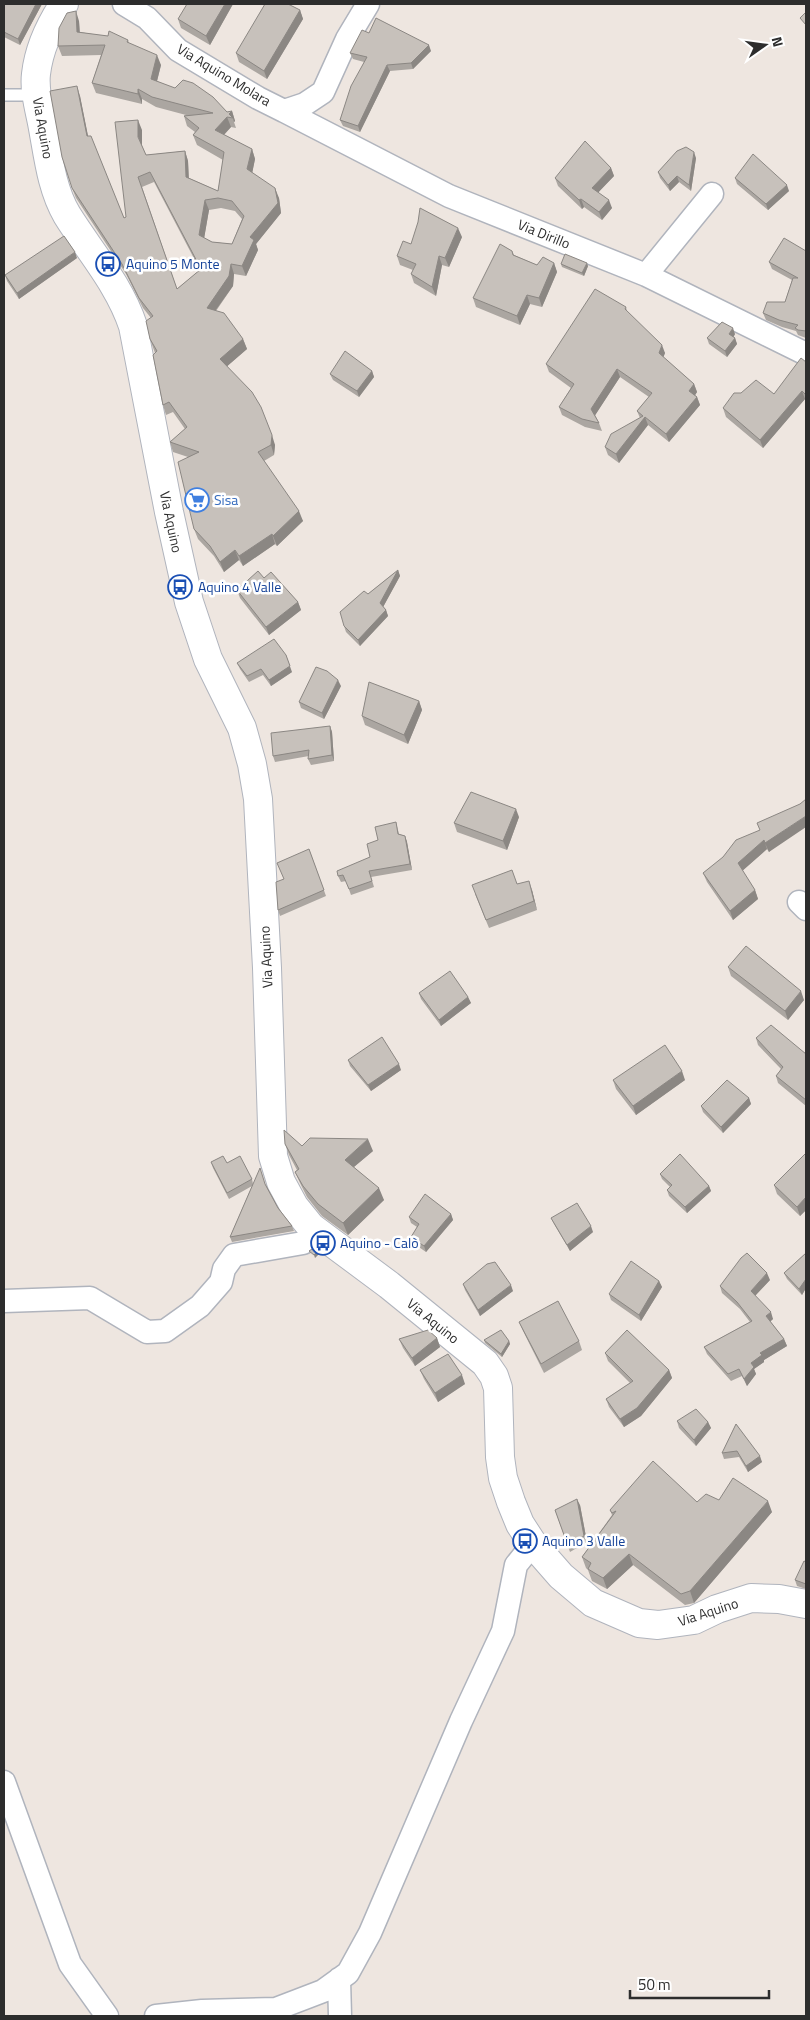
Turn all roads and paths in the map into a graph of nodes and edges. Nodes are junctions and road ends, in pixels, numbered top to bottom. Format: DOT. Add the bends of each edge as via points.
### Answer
graph roads {
  1 [pos="64,4"];
  2 [pos="368,4"];
  3 [pos="130,5"];
  4 [pos="4,95"];
  5 [pos="37,95"];
  6 [pos="284,111"];
  7 [pos="712,194"];
  8 [pos="646,275"];
  9 [pos="806,354"];
  10 [pos="321,1234"];
  11 [pos="4,1301"];
  12 [pos="533,1544"];
  13 [pos="806,1604"];
  14 [pos="4,1782"];
  15 [pos="339,1979"];
  16 [pos="107,2016"];
  17 [pos="156,2016"];
  18 [pos="340,2016"];
  1 -- 5 [label="street, Via Aquino" via="42,45 36,75"];
  2 -- 6 [label="street, Via Aquino Molara" via="347,39 323,92 305,104"];
  3 -- 6 [label="street, Via Aquino Molara" via="178,50"];
  4 -- 5 [label="lane"];
  5 -- 10 [label="street, Via Aquino" via="56,192 67,214 110,277 133,326 168,512 189,602 208,659 242,728 252,764 258,799 273,1156 281,1182 294,1206"];
  6 -- 8 [label="street, Via Dirillo" via="449,196"];
  7 -- 8 [label="street"];
  8 -- 9 [label="street, Via Dirillo"];
  10 -- 11 [label="street" via="302,1242 234,1255 220,1282 200,1306 165,1330 147,1332 90,1298"];
  10 -- 12 [label="street, Via Aquino" via="461,1343 485,1363 494,1376 498,1388 503,1478 520,1524"];
  12 -- 13 [label="street, Via Aquino" via="561,1576 593,1603 639,1623 658,1625 694,1620 751,1598"];
  12 -- 15 [label="street" via="516,1565 503,1631 370,1933 348,1973"];
  14 -- 16 [label="street" via="70,1964"];
  15 -- 17 [label="street" via="323,1991 276,2009"];
  15 -- 18 [label="street"];
}
